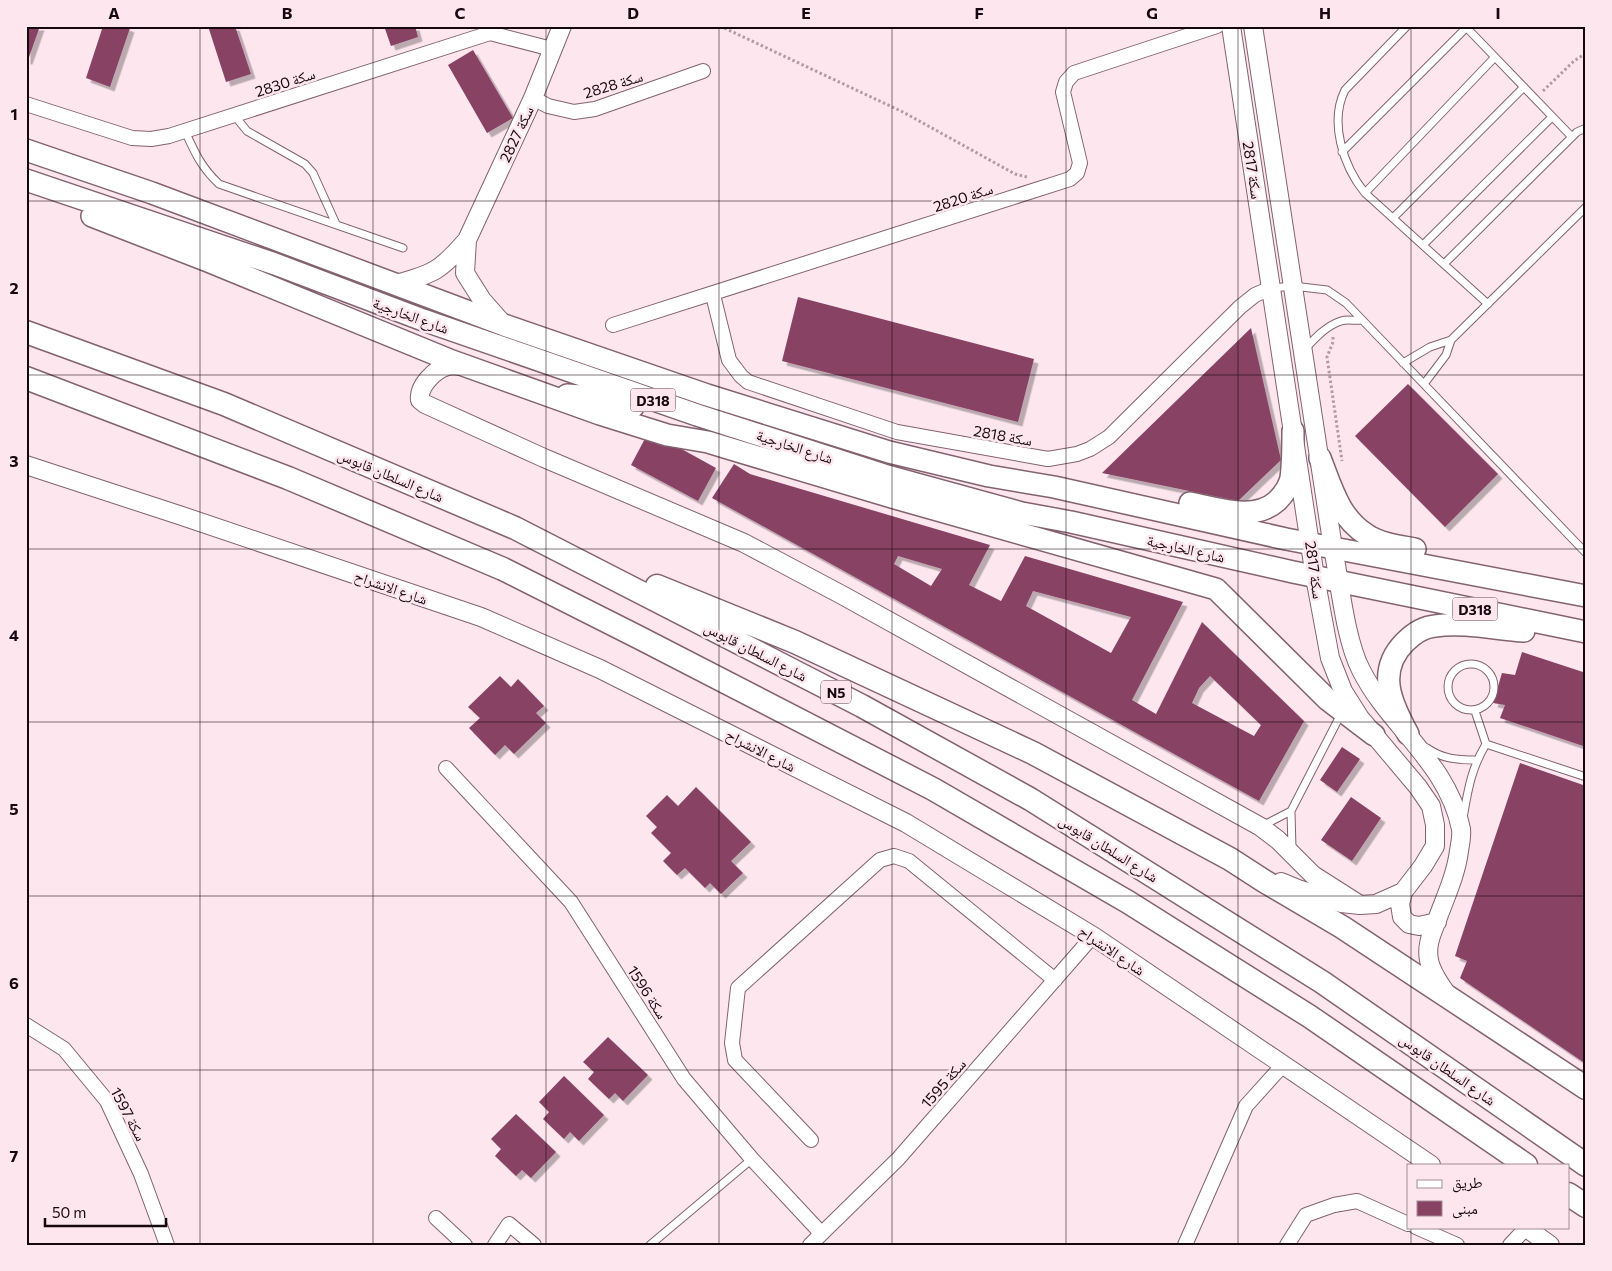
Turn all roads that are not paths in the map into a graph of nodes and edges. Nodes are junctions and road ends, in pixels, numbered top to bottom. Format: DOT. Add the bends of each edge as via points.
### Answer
graph roads {
  1 [pos="562,26"];
  2 [pos="1217,26"];
  3 [pos="1231,26"];
  4 [pos="1253,26"];
  5 [pos="1407,26"];
  6 [pos="1467,27"];
  7 [pos="552,50"];
  8 [pos="1495,57"];
  9 [pos="703,71"];
  10 [pos="1524,87"];
  11 [pos="533,98"];
  12 [pos="26,104"];
  13 [pos="234,115"];
  14 [pos="1552,117"];
  15 [pos="1586,128"];
  16 [pos="185,131"];
  17 [pos="1572,137"];
  18 [pos="26,150"];
  19 [pos="1342,152"];
  20 [pos="26,180"];
  21 [pos="26,192"];
  22 [pos="1365,192"];
  23 [pos="1586,207"];
  24 [pos="1393,218"];
  25 [pos="336,224"];
  26 [pos="467,240"];
  27 [pos="1423,245"];
  28 [pos="403,248"];
  29 [pos="1444,264"];
  30 [pos="396,284"];
  31 [pos="1293,286"];
  32 [pos="1271,288"];
  33 [pos="713,294"];
  34 [pos="1488,304"];
  35 [pos="1362,320"];
  36 [pos="504,325"];
  37 [pos="612,325"];
  38 [pos="26,332"];
  39 [pos="1451,340"];
  40 [pos="1304,351"];
  41 [pos="1404,363"];
  42 [pos="465,366"];
  43 [pos="26,378"];
  44 [pos="1424,384"];
  45 [pos="542,393"];
  46 [pos="697,415"];
  47 [pos="1293,431"];
  48 [pos="1320,458"];
  49 [pos="26,464"];
  50 [pos="1054,487"];
  51 [pos="515,528"];
  52 [pos="1311,544"];
  53 [pos="1334,548"];
  54 [pos="1586,553"];
  55 [pos="1315,577"];
  56 [pos="1510,580"];
  57 [pos="1339,581"];
  58 [pos="1586,596"];
  59 [pos="1586,632"];
  60 [pos="1586,637"];
  61 [pos="1475,710"];
  62 [pos="1342,712"];
  63 [pos="1408,734"];
  64 [pos="1374,735"];
  65 [pos="1486,744"];
  66 [pos="1476,760"];
  67 [pos="446,768"];
  68 [pos="1586,777"];
  69 [pos="1290,811"];
  70 [pos="1261,827"];
  71 [pos="1461,831"];
  72 [pos="1292,854"];
  73 [pos="1230,860"];
  74 [pos="1403,892"];
  75 [pos="1360,905"];
  76 [pos="1436,922"];
  77 [pos="1093,936"];
  78 [pos="1055,980"];
  79 [pos="1448,995"];
  80 [pos="26,1025"];
  81 [pos="1282,1066"];
  82 [pos="1586,1088"];
  83 [pos="811,1140"];
  84 [pos="752,1159"];
  85 [pos="1429,1164"];
  86 [pos="1525,1164"];
  87 [pos="1586,1164"];
  88 [pos="1570,1195"];
  89 [pos="1586,1206"];
  90 [pos="436,1218"];
  91 [pos="1407,1224"];
  92 [pos="1418,1228"];
  93 [pos="1525,1228"];
  94 [pos="821,1233"];
  95 [pos="167,1245"];
  96 [pos="465,1245"];
  97 [pos="495,1245"];
  98 [pos="534,1245"];
  99 [pos="650,1245"];
  100 [pos="810,1245"];
  101 [pos="1186,1245"];
  102 [pos="1287,1245"];
  103 [pos="1457,1245"];
  104 [pos="1510,1245"];
  105 [pos="1550,1245"];
  1 -- 7 [label="street, سكة 2827"];
  2 -- 33 [label="street, سكة 2820" via="1074,73 1063,92 1080,163 1070,180"];
  3 -- 32 [label="street, سكة 2817"];
  4 -- 31 [label="street, سكة 2817"];
  5 -- 19 [label="lane" via="1340,99"];
  6 -- 8 [label="lane"];
  6 -- 19 [label="lane"];
  7 -- 11 [label="street, سكة 2827"];
  7 -- 13 [label="street, سكة 2830" via="490,32"];
  8 -- 10 [label="lane"];
  8 -- 22 [label="lane"];
  9 -- 11 [label="street, سكة 2828" via="595,110 574,112 548,106"];
  10 -- 14 [label="lane"];
  10 -- 24 [label="lane"];
  11 -- 26 [label="street, سكة 2827"];
  12 -- 16 [label="street, سكة 2830" via="132,138 151,139"];
  13 -- 16 [label="street, سكة 2830"];
  13 -- 25 [label="lane" via="247,131 305,164 313,173"];
  14 -- 17 [label="lane"];
  14 -- 27 [label="lane"];
  15 -- 17 [label="lane"];
  16 -- 25 [label="lane" via="198,160 219,184"];
  17 -- 29 [label="lane"];
  18 -- 30 [label="main road, شارع الخارجية / D318"];
  19 -- 22 [label="lane" via="1351,173"];
  20 -- 46 [label="main road, شارع الخارجية / D318" via="275,264 423,320"];
  21 -- 42 [label="main road" via="208,261"];
  22 -- 24 [label="lane"];
  23 -- 34 [label="lane"];
  24 -- 27 [label="lane"];
  25 -- 28 [label="lane"];
  26 -- 30 [label="street, سكة 2827" via="435,272"];
  26 -- 36 [label="street, سكة 2827" via="465,273 482,300"];
  27 -- 29 [label="lane"];
  29 -- 34 [label="lane"];
  30 -- 36 [label="main road, شارع الخارجية / D318"];
  31 -- 32 [label="lane, سكة 2818"];
  31 -- 35 [label="lane, سكة 2818" via="1327,290"];
  31 -- 40 [label="street, سكة 2817"];
  32 -- 33 [label="street, سكة 2818" via="1240,307 1109,437 1077,454 1048,459 896,432 748,382 729,360"];
  32 -- 47 [label="street, سكة 2817"];
  33 -- 37 [label="street, سكة 2820"];
  34 -- 39 [label="lane"];
  35 -- 40 [label="lane" via="1342,320 1317,335"];
  35 -- 41 [label="lane, سكة 2818"];
  36 -- 50 [label="main road, شارع الخارجية / D318" via="706,395 889,452 989,476"];
  38 -- 51 [label="highway, شارع السلطان قابوس / N5" via="224,404"];
  39 -- 41 [label="lane" via="1430,347"];
  39 -- 44 [label="lane" via="1446,355"];
  40 -- 48 [label="street, سكة 2817"];
  41 -- 44 [label="lane, سكة 2818"];
  42 -- 45 [label="main road"];
  42 -- 70 [label="street" via="448,366 432,375 422,388 420,400 544,458 744,543"];
  43 -- 86 [label="highway" via="288,478 503,570 934,789 1128,902 1309,1016"];
  44 -- 54 [label="lane, سكة 2818"];
  45 -- 46 [label="main road" via="595,396 674,417"];
  45 -- 62 [label="main road" via="667,435 731,448 1216,589"];
  46 -- 55 [label="main road, شارع الخارجية / D318" via="884,475 1022,513"];
  47 -- 50 [label="main road" via="1290,480 1284,495 1272,506 1258,512 1237,512 1107,488"];
  47 -- 52 [label="street, سكة 2817"];
  48 -- 53 [label="street, سكة 2817"];
  48 -- 56 [label="main road" via="1338,505 1367,536 1390,545 1422,550"];
  49 -- 77 [label="street, شارع الانشراح" via="481,617 600,669 906,823"];
  50 -- 52 [label="main road, شارع الخارجية / D318"];
  51 -- 73 [label="highway" via="795,642 1033,753"];
  51 -- 87 [label="highway, شارع السلطان قابوس / N5" via="862,706 1030,799 1322,982"];
  52 -- 53 [label="main road, شارع الخارجية / D318"];
  52 -- 55 [label="street, سكة 2817"];
  53 -- 56 [label="main road, شارع الخارجية / D318"];
  53 -- 57 [label="street, سكة 2817"];
  55 -- 57 [label="main road, شارع الخارجية / D318"];
  55 -- 64 [label="street, سكة 2817" via="1330,658 1344,691"];
  56 -- 58 [label="main road, شارع الخارجية / D318"];
  57 -- 59 [label="main road, شارع الخارجية / D318"];
  57 -- 63 [label="street, سكة 2817" via="1345,618 1360,669 1384,706"];
  60 -- 63 [label="main road" via="1454,625 1434,626 1413,634 1402,645 1389,670 1394,708"];
  61 -- 61 [label="lane" via="1491,700 1494,684 1489,672 1481,666 1464,664 1449,678 1448,692 1455,705"];
  61 -- 65 [label="lane"];
  62 -- 64 [label="main road"];
  62 -- 69 [label="lane" via="1306,775"];
  63 -- 66 [label="lane" via="1434,754"];
  63 -- 71 [label="street, سكة 2817" via="1452,796"];
  64 -- 74 [label="street, سكة 2817" via="1431,806 1435,825 1435,846"];
  65 -- 66 [label="lane"];
  65 -- 68 [label="lane"];
  66 -- 71 [label="lane"];
  67 -- 84 [label="street, سكة 1596" via="571,902 684,1079"];
  69 -- 70 [label="lane"];
  69 -- 72 [label="lane"];
  70 -- 72 [label="street"];
  71 -- 76 [label="street, سكة 2817" via="1457,863"];
  72 -- 75 [label="street" via="1313,875"];
  73 -- 75 [label="street, سكة 2817" via="1298,889 1341,903"];
  73 -- 79 [label="highway"];
  74 -- 75 [label="street, سكة 2817" via="1376,904"];
  74 -- 76 [label="street" via="1402,916 1409,924 1419,926"];
  76 -- 79 [label="street, سكة 2817" via="1428,944 1429,961 1435,977"];
  77 -- 78 [label="street, سكة 1595"];
  77 -- 81 [label="street, شارع الانشراح"];
  78 -- 83 [label="street" via="909,861 894,856 880,860 738,988 732,1043 735,1060"];
  78 -- 94 [label="street, سكة 1595" via="898,1159"];
  79 -- 82 [label="highway"];
  80 -- 95 [label="street, سكة 1597" via="64,1049 107,1101 141,1174"];
  81 -- 85 [label="street, شارع الانشراح"];
  81 -- 101 [label="street" via="1246,1106"];
  84 -- 94 [label="street, سكة 1596"];
  84 -- 99 [label="lane"];
  88 -- 89 [label="highway"];
  90 -- 96 [label="street"];
  91 -- 102 [label="street" via="1357,1201 1334,1205 1306,1215"];
  92 -- 103 [label="street"];
  93 -- 104 [label="street"];
  93 -- 105 [label="street"];
  94 -- 100 [label="street, سكة 1595"];
  97 -- 98 [label="street" via="509,1224"];
}
